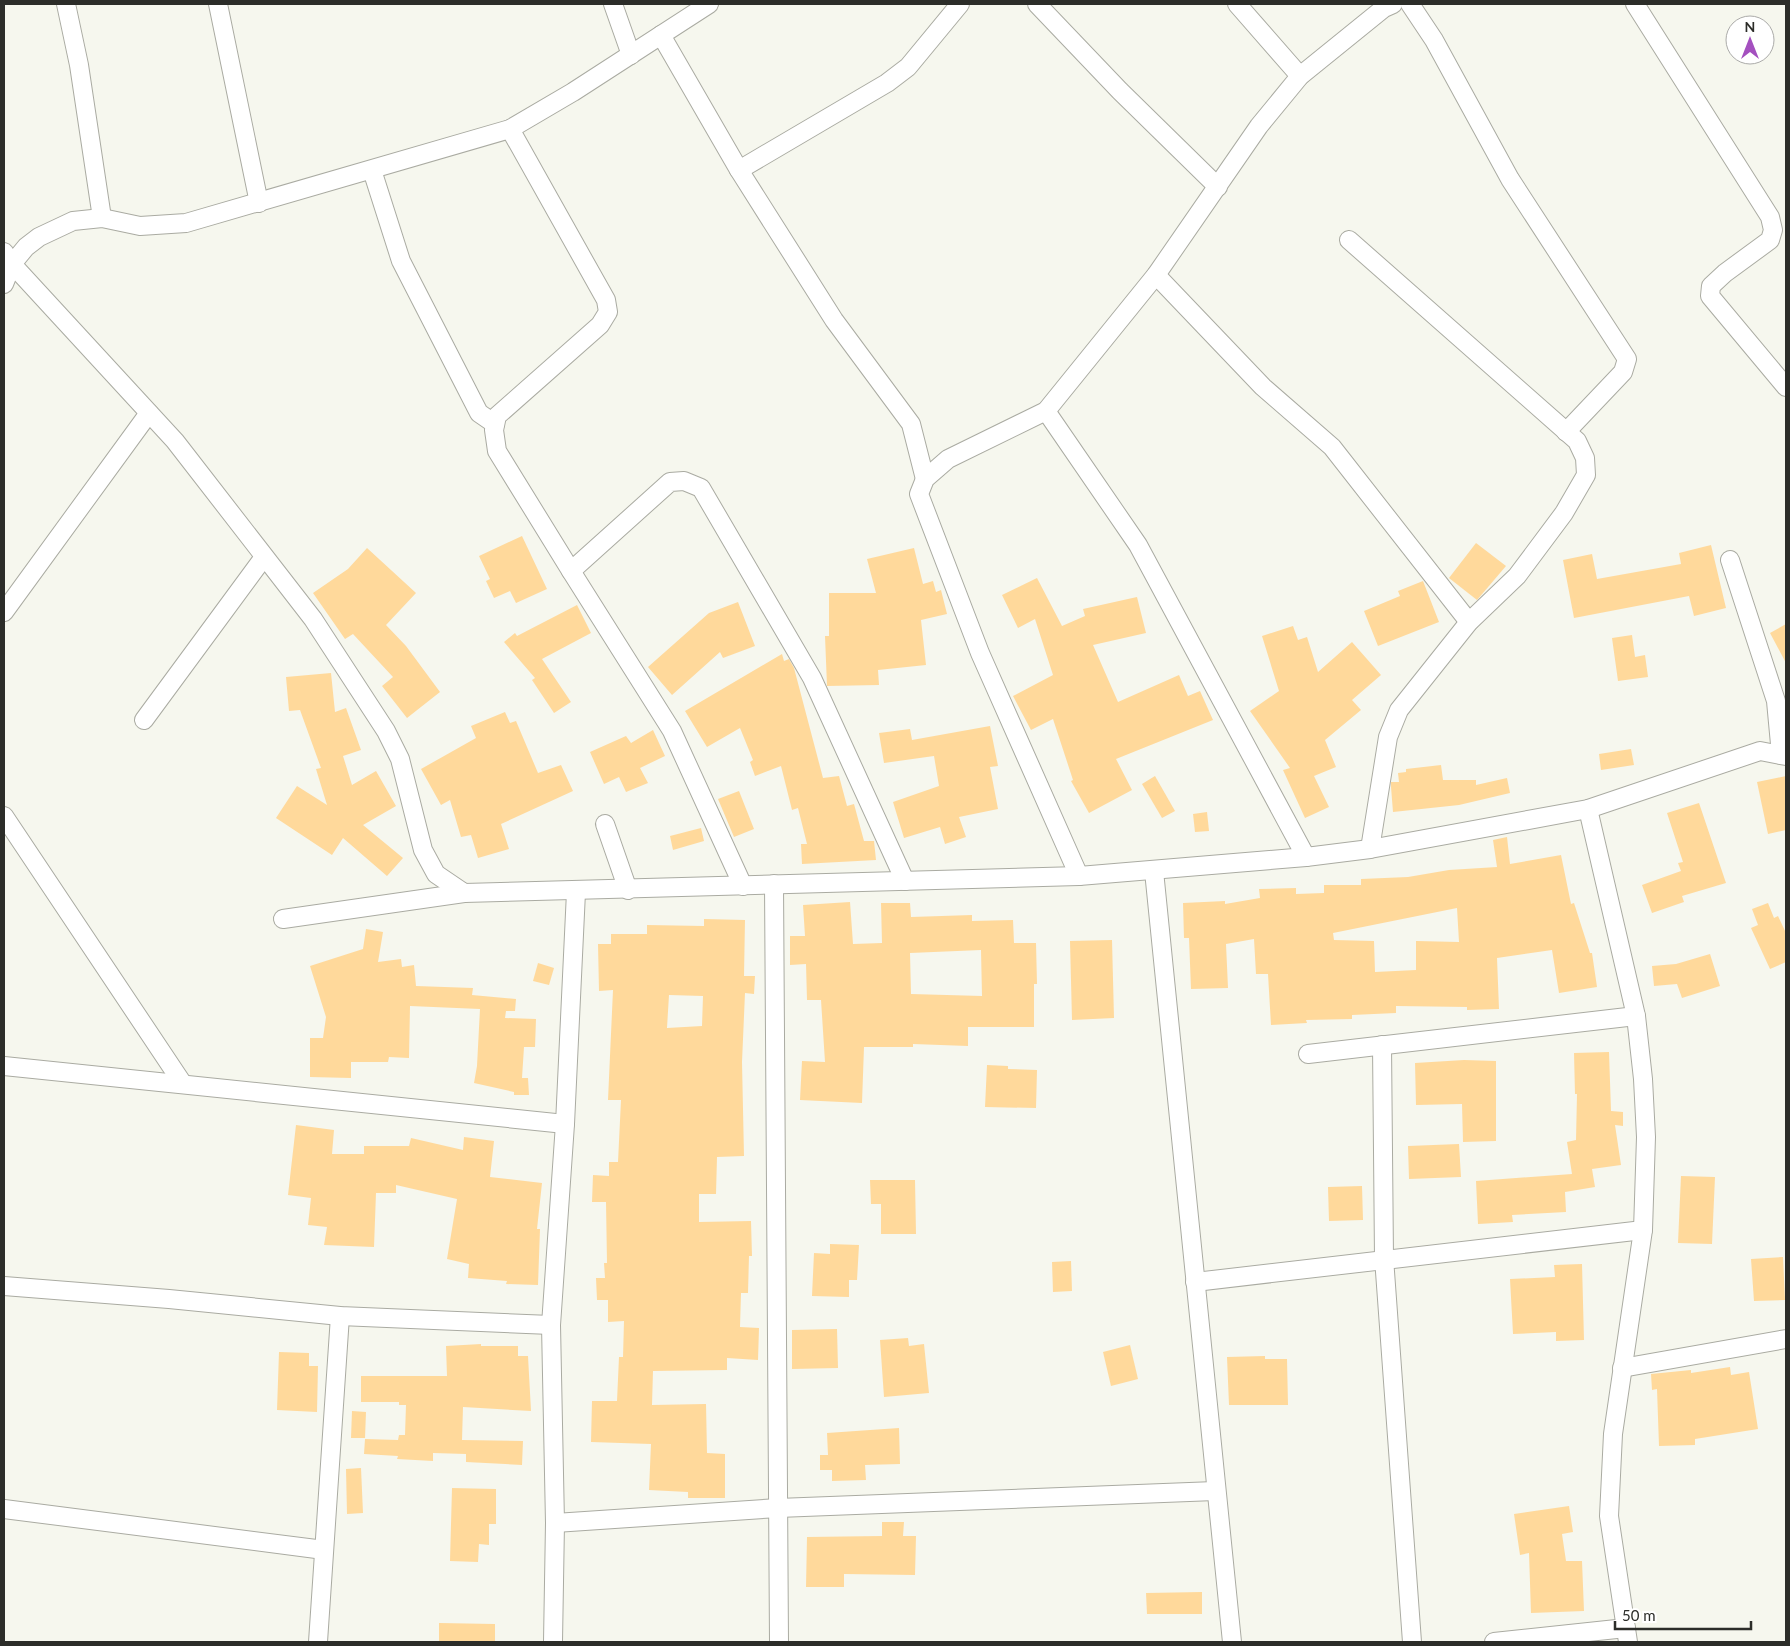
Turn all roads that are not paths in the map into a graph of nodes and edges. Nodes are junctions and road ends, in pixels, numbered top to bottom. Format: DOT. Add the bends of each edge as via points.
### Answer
graph roads {
  1 [pos="66,4"];
  2 [pos="218,4"];
  3 [pos="614,4"];
  4 [pos="710,4"];
  5 [pos="960,4"];
  6 [pos="1037,4"];
  7 [pos="1237,4"];
  8 [pos="1393,4"];
  9 [pos="1410,4"];
  10 [pos="1635,4"];
  11 [pos="661,35"];
  12 [pos="631,55"];
  13 [pos="1300,76"];
  14 [pos="510,130"];
  15 [pos="372,170"];
  16 [pos="739,170"];
  17 [pos="1218,187"];
  18 [pos="259,203"];
  19 [pos="102,218"];
  20 [pos="1779,232"];
  21 [pos="1349,240"];
  22 [pos="8,258"];
  23 [pos="1156,275"];
  24 [pos="4,284"];
  25 [pos="1786,387"];
  26 [pos="1046,411"];
  27 [pos="150,413"];
  28 [pos="495,424"];
  29 [pos="1566,432"];
  30 [pos="925,479"];
  31 [pos="264,557"];
  32 [pos="1730,560"];
  33 [pos="570,571"];
  34 [pos="4,612"];
  35 [pos="1469,622"];
  36 [pos="144,720"];
  37 [pos="1784,755"];
  38 [pos="1588,810"];
  39 [pos="4,816"];
  40 [pos="605,824"];
  41 [pos="1370,849"];
  42 [pos="1306,857"];
  43 [pos="1154,871"];
  44 [pos="1079,876"];
  45 [pos="905,881"];
  46 [pos="774,884"];
  47 [pos="743,886"];
  48 [pos="628,890"];
  49 [pos="576,892"];
  50 [pos="464,893"];
  51 [pos="283,918"];
  52 [pos="1636,1016"];
  53 [pos="1382,1045"];
  54 [pos="1308,1054"];
  55 [pos="4,1066"];
  56 [pos="183,1084"];
  57 [pos="565,1124"];
  58 [pos="1643,1230"];
  59 [pos="1384,1258"];
  60 [pos="1195,1282"];
  61 [pos="4,1286"];
  62 [pos="340,1316"];
  63 [pos="552,1325"];
  64 [pos="1786,1339"];
  65 [pos="1622,1368"];
  66 [pos="1215,1491"];
  67 [pos="778,1508"];
  68 [pos="4,1509"];
  69 [pos="555,1523"];
  70 [pos="324,1550"];
  71 [pos="1627,1635"];
  72 [pos="318,1642"];
  73 [pos="553,1642"];
  74 [pos="779,1642"];
  75 [pos="1232,1642"];
  76 [pos="1412,1642"];
  77 [pos="1494,1642"];
  1 -- 19 [label="street" via="79,65"];
  2 -- 18 [label="street"];
  3 -- 12 [label="street"];
  4 -- 11 [label="street"];
  5 -- 16 [label="street" via="908,67 887,83"];
  6 -- 17 [label="street"];
  7 -- 13 [label="street"];
  8 -- 13 [label="street"];
  9 -- 29 [label="street" via="1434,40 1510,179 1627,358 1623,372"];
  10 -- 20 [label="street"];
  11 -- 12 [label="street"];
  11 -- 16 [label="street"];
  12 -- 14 [label="street"];
  13 -- 17 [label="street" via="1258,126"];
  14 -- 15 [label="street"];
  14 -- 28 [label="street" via="606,300 608,312 600,325 496,416"];
  15 -- 18 [label="street"];
  15 -- 28 [label="street" via="401,261 479,413"];
  16 -- 30 [label="street" via="834,320 911,424"];
  17 -- 23 [label="street"];
  18 -- 19 [label="street" via="186,223 159,226 140,226"];
  19 -- 22 [label="street" via="73,221 56,228"];
  20 -- 25 [label="street" via="1724,273 1711,286 1710,296"];
  21 -- 29 [label="street"];
  22 -- 24 [label="street"];
  22 -- 27 [label="street"];
  23 -- 26 [label="street"];
  23 -- 35 [label="street" via="1263,387 1332,447"];
  26 -- 30 [label="street" via="948,459"];
  26 -- 42 [label="street" via="1138,545"];
  27 -- 31 [label="street"];
  27 -- 34 [label="street"];
  28 -- 33 [label="street" via="497,451"];
  29 -- 35 [label="street" via="1577,441 1585,458 1586,475 1564,513 1517,576"];
  30 -- 44 [label="street" via="919,494 980,653"];
  31 -- 36 [label="street"];
  31 -- 50 [label="street" via="313,619 386,731 400,759 423,850 436,874"];
  32 -- 37 [label="street" via="1776,701"];
  33 -- 45 [label="street" via="670,482 684,481 701,488 812,678"];
  33 -- 47 [label="street" via="672,731"];
  35 -- 41 [label="street" via="1393,722"];
  37 -- 38 [label="street" via="1760,751"];
  38 -- 41 [label="street"];
  38 -- 52 [label="street"];
  39 -- 56 [label="street"];
  40 -- 48 [label="street"];
  41 -- 42 [label="street"];
  42 -- 43 [label="street"];
  43 -- 44 [label="street"];
  43 -- 60 [label="street"];
  44 -- 45 [label="street"];
  45 -- 46 [label="street"];
  46 -- 47 [label="street"];
  46 -- 67 [label="street"];
  47 -- 48 [label="street"];
  48 -- 49 [label="street"];
  49 -- 50 [label="street"];
  49 -- 57 [label="street"];
  50 -- 51 [label="street"];
  52 -- 53 [label="street"];
  52 -- 58 [label="street" via="1646,1137"];
  53 -- 54 [label="street"];
  53 -- 59 [label="street"];
  55 -- 56 [label="street"];
  56 -- 57 [label="street"];
  57 -- 63 [label="street"];
  58 -- 59 [label="street"];
  58 -- 65 [label="street"];
  59 -- 60 [label="street"];
  59 -- 76 [label="street"];
  60 -- 66 [label="street"];
  61 -- 62 [label="street"];
  62 -- 63 [label="street"];
  62 -- 70 [label="street"];
  63 -- 69 [label="street"];
  64 -- 65 [label="street"];
  65 -- 71 [label="street" via="1613,1434 1608,1516"];
  66 -- 67 [label="street"];
  66 -- 75 [label="street"];
  67 -- 69 [label="street"];
  67 -- 74 [label="street"];
  68 -- 70 [label="street"];
  69 -- 73 [label="street"];
  70 -- 72 [label="street"];
  71 -- 77 [label="street"];
}
